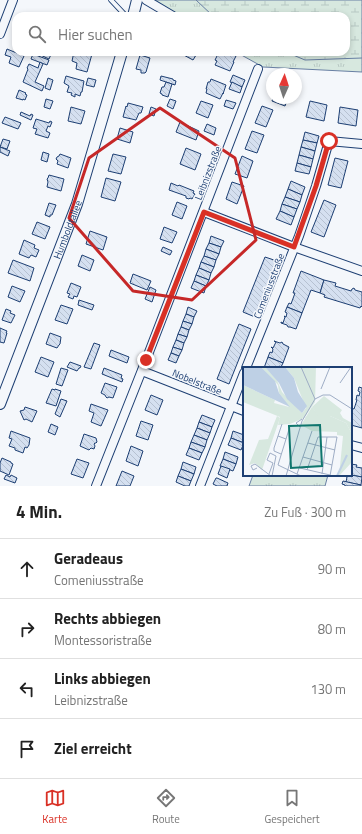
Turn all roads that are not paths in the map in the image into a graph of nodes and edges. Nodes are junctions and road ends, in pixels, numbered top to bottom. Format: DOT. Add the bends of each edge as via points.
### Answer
graph roads {
  1 [pos="13,0"];
  2 [pos="111,0"];
  3 [pos="138,0"];
  4 [pos="146,0"];
  5 [pos="122,12"];
  6 [pos="134,12"];
  7 [pos="166,12"];
  8 [pos="0,34"];
  9 [pos="121,56"];
  10 [pos="258,69"];
  11 [pos="362,144"];
  12 [pos="204,212"];
  13 [pos="294,247"];
  14 [pos="362,271"];
  15 [pos="246,367"];
  16 [pos="142,370"];
  17 [pos="243,376"];
  18 [pos="0,404"];
  19 [pos="231,406"];
  20 [pos="243,411"];
  21 [pos="352,445"];
  22 [pos="362,448"];
  23 [pos="96,486"];
  24 [pos="200,486"];
  1 -- 8 [label="street"];
  2 -- 5 [label="lane"];
  3 -- 6 [label="street"];
  4 -- 7 [label="street"];
  9 -- 18 [label="street, Humboldtallee" via="77,204"];
  10 -- 12 [label="street, Leibnizstraße"];
  11 -- 13 [label="street, Comeniusstraße" via="329,141"];
  12 -- 13 [label="street"];
  12 -- 16 [label="street, Leibnizstraße"];
  13 -- 14 [label="street"];
  13 -- 15 [label="street, Comeniusstraße"];
  16 -- 19 [label="street, Nobelstraße"];
  16 -- 23 [label="street, Leibnizstraße"];
  17 -- 19 [label="street"];
  19 -- 20 [label="street, Nobelstraße"];
  19 -- 24 [label="street"];
  21 -- 22 [label="street"];
}
